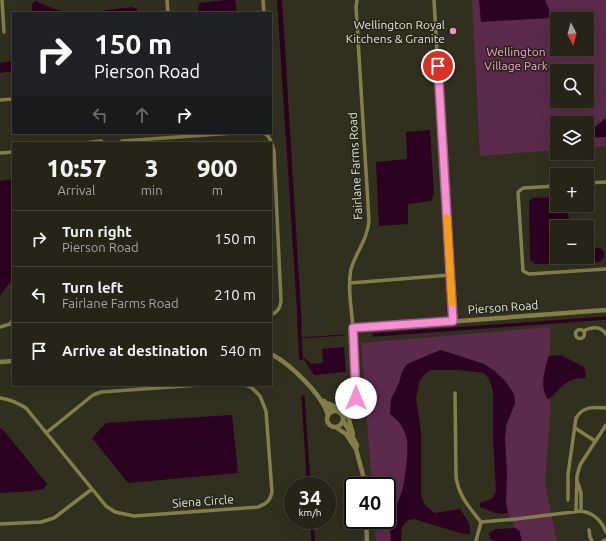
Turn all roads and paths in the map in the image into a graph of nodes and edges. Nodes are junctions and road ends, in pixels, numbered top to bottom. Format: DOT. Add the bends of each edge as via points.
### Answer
graph roads {
  1 [pos="2,0"];
  2 [pos="167,0"];
  3 [pos="263,0"];
  4 [pos="357,0"];
  5 [pos="434,0"];
  6 [pos="168,12"];
  7 [pos="264,12"];
  8 [pos="4,32"];
  9 [pos="12,99"];
  10 [pos="0,100"];
  11 [pos="220,134"];
  12 [pos="121,142"];
  13 [pos="272,147"];
  14 [pos="12,152"];
  15 [pos="0,153"];
  16 [pos="606,182"];
  17 [pos="594,183"];
  18 [pos="550,186"];
  19 [pos="606,269"];
  20 [pos="450,275"];
  21 [pos="350,283"];
  22 [pos="606,310"];
  23 [pos="272,314"];
  24 [pos="12,321"];
  25 [pos="453,321"];
  26 [pos="0,327"];
  27 [pos="353,328"];
  28 [pos="583,331"];
  29 [pos="606,334"];
  30 [pos="272,355"];
  31 [pos="12,361"];
  32 [pos="0,362"];
  33 [pos="185,386"];
  34 [pos="247,386"];
  35 [pos="313,390"];
  36 [pos="455,393"];
  37 [pos="0,398"];
  38 [pos="324,401"];
  39 [pos="352,407"];
  40 [pos="606,408"];
  41 [pos="337,411"];
  42 [pos="328,416"];
  43 [pos="344,420"];
  44 [pos="606,425"];
  45 [pos="337,428"];
  46 [pos="575,428"];
  47 [pos="46,433"];
  48 [pos="595,441"];
  49 [pos="356,443"];
  50 [pos="356,449"];
  51 [pos="568,474"];
  52 [pos="363,477"];
  53 [pos="577,478"];
  54 [pos="92,489"];
  55 [pos="568,500"];
  56 [pos="576,511"];
  57 [pos="581,511"];
  58 [pos="481,522"];
  59 [pos="0,524"];
  60 [pos="366,529"];
  61 [pos="589,530"];
  62 [pos="606,532"];
  63 [pos="606,540"];
  64 [pos="367,541"];
  65 [pos="476,541"];
  66 [pos="592,541"];
  67 [pos="602,541"];
  1 -- 8 [label="street"];
  2 -- 6 [label="street"];
  3 -- 7 [label="street"];
  4 -- 21 [label="street, Fairlane Farms Road" via="369,220 366,236 353,264"];
  5 -- 20 [label="street"];
  9 -- 10 [label="street"];
  11 -- 12 [label="street"];
  13 -- 23 [label="street" via="281,301 277,312"];
  14 -- 15 [label="street"];
  16 -- 17 [label="street"];
  18 -- 19 [label="street" via="523,188 518,192 523,271 529,274"];
  20 -- 21 [label="street"];
  20 -- 25 [label="street"];
  21 -- 27 [label="street, Fairlane Farms Road"];
  22 -- 25 [label="street, Pierson Road"];
  24 -- 26 [label="street"];
  25 -- 27 [label="street, Pierson Road"];
  27 -- 39 [label="street, Fairlane Farms Road" via="356,398"];
  28 -- 29 [label="street" via="600,328"];
  30 -- 35 [label="street" via="293,369"];
  31 -- 32 [label="street"];
  33 -- 47 [label="street" via="101,392 93,395"];
  34 -- 54 [label="street, Siena Circle" via="260,396 266,411 272,492 266,504 258,507 134,516 115,512 106,506"];
  35 -- 38 [label="street"];
  35 -- 42 [label="street"];
  36 -- 58 [label="street" via="457,485 464,502"];
  37 -- 47 [label="street, Siena Circle" via="6,398 26,408"];
  38 -- 39 [label="street" via="337,407"];
  38 -- 41 [label="street"];
  39 -- 41 [label="street, Fairlane Farms Road"];
  39 -- 43 [label="street, Fairlane Farms Road"];
  39 -- 49 [label="street" via="349,423"];
  40 -- 46 [label="street" via="583,410 576,418"];
  41 -- 42 [label="street"];
  41 -- 43 [label="street"];
  42 -- 45 [label="street" via="329,425"];
  43 -- 45 [label="street"];
  43 -- 49 [label="street"];
  44 -- 48 [label="street"];
  45 -- 50 [label="street" via="346,434"];
  46 -- 48 [label="street"];
  46 -- 51 [label="street"];
  47 -- 54 [label="street, Siena Circle"];
  48 -- 53 [label="street" via="582,461"];
  49 -- 50 [label="street"];
  50 -- 52 [label="street"];
  51 -- 53 [label="street"];
  51 -- 55 [label="street"];
  53 -- 56 [label="street"];
  53 -- 57 [label="street" via="581,493"];
  54 -- 59 [label="street" via="54,518 41,522"];
  56 -- 57 [label="street"];
  56 -- 58 [label="street"];
  57 -- 62 [label="street" via="596,516"];
  58 -- 65 [label="street"];
  60 -- 64 [label="street"];
  61 -- 66 [label="street"];
  63 -- 67 [label="street"];
}
